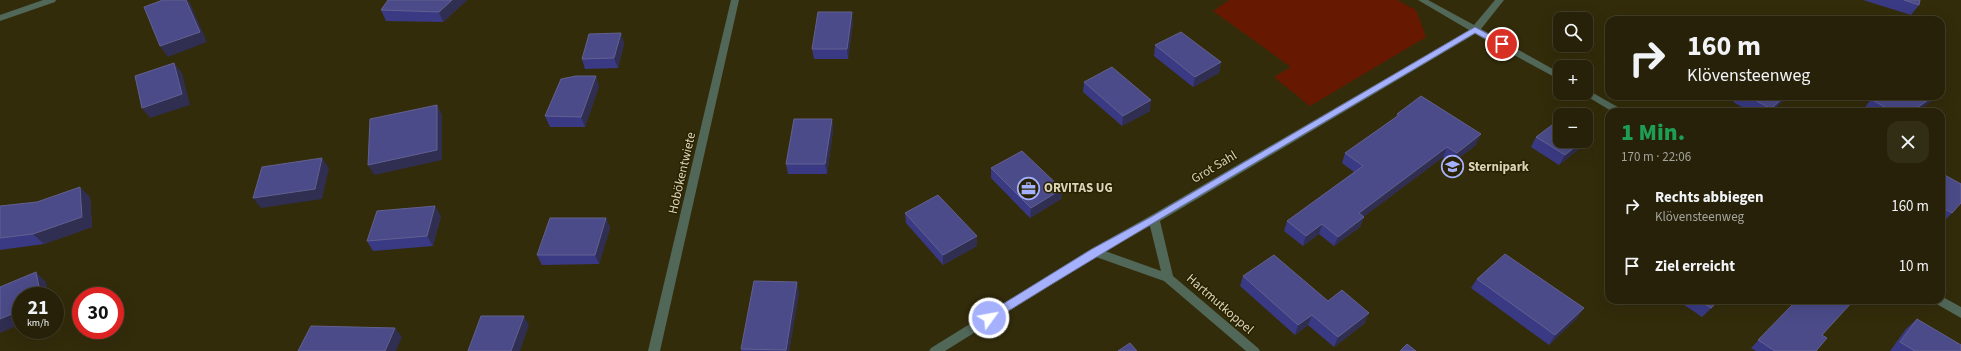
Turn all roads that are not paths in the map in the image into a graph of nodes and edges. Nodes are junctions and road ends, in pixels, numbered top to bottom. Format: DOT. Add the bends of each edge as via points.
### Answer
graph roads {
  1 [pos="52,0"];
  2 [pos="735,0"];
  3 [pos="1422,0"];
  4 [pos="1500,0"];
  5 [pos="0,18"];
  6 [pos="1475,30"];
  7 [pos="1553,73"];
  8 [pos="1593,96"];
  9 [pos="1613,108"];
  10 [pos="1154,219"];
  11 [pos="1095,252"];
  12 [pos="1168,278"];
  13 [pos="1945,304"];
  14 [pos="1961,313"];
  15 [pos="654,351"];
  16 [pos="936,351"];
  17 [pos="1254,351"];
  1 -- 5 [label="street"];
  2 -- 15 [label="street, Hobökentwiete"];
  3 -- 6 [label="street"];
  4 -- 6 [label="street, Grot Sahl"];
  6 -- 7 [label="street"];
  6 -- 10 [label="street, Grot Sahl"];
  8 -- 9 [label="street"];
  10 -- 11 [label="street, Grot Sahl"];
  10 -- 12 [label="street, Hartmutkoppel"];
  11 -- 12 [label="street, Hartmutkoppel"];
  11 -- 16 [label="street, Grot Sahl"];
  12 -- 17 [label="street, Hartmutkoppel"];
  13 -- 14 [label="street"];
}
